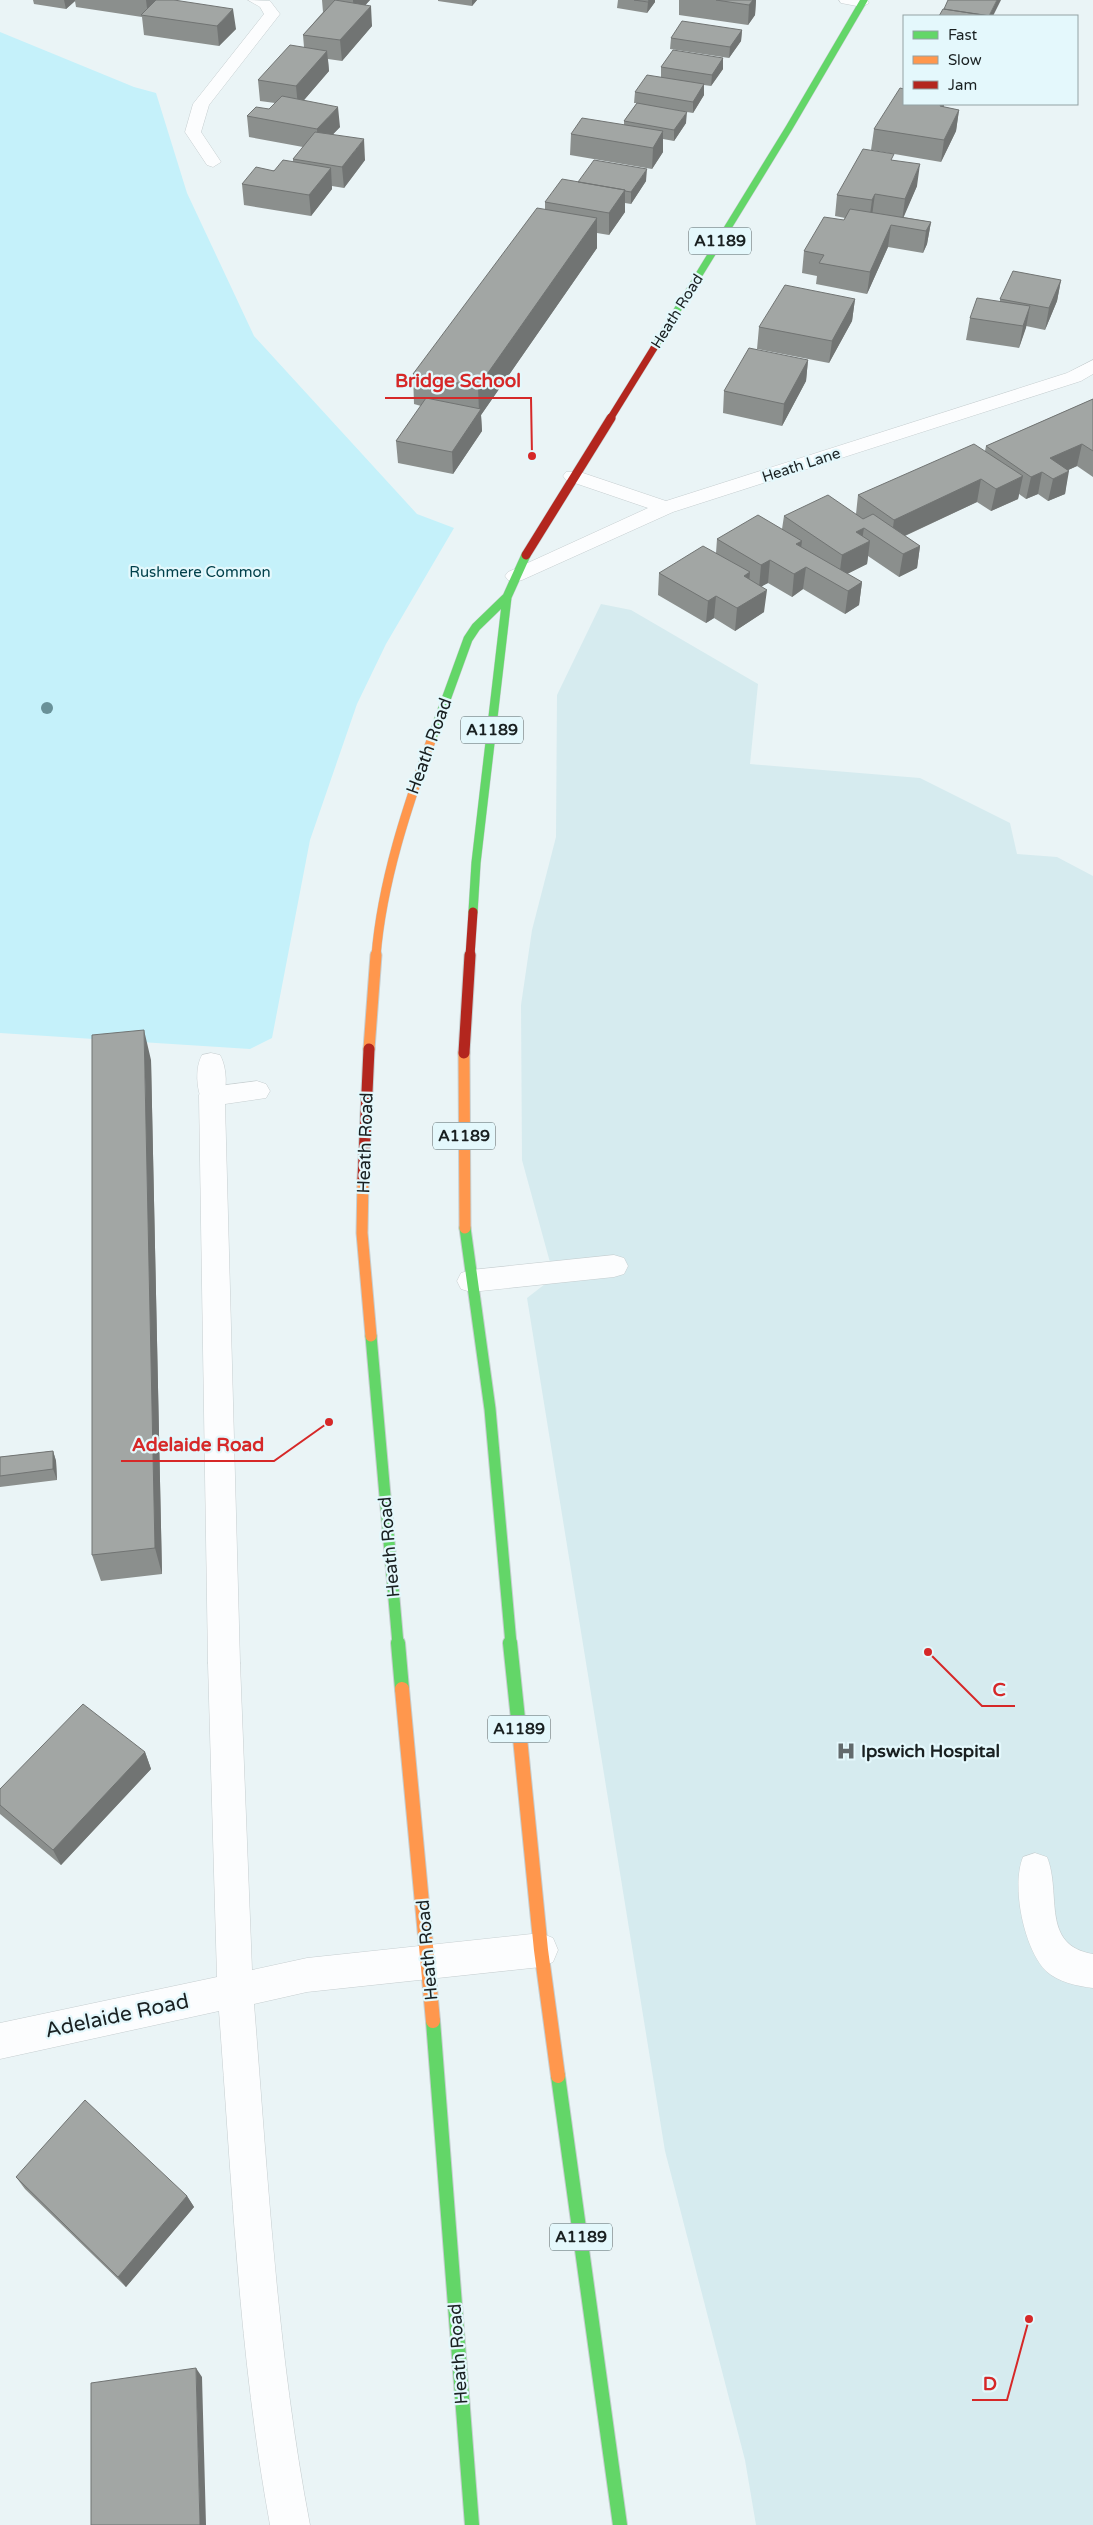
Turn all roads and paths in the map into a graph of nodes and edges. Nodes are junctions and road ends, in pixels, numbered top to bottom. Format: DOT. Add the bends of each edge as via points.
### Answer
graph roads {
  1 [pos="256,0"];
  2 [pos="846,0"];
  3 [pos="863,1"];
  4 [pos="213,162"];
  5 [pos="1093,366"];
  6 [pos="1074,377"];
  7 [pos="1093,389"];
  8 [pos="573,476"];
  9 [pos="666,508"];
  10 [pos="515,576"];
  11 [pos="507,597"];
  12 [pos="210,1062"];
  13 [pos="257,1091"];
  14 [pos="212,1095"];
  15 [pos="614,1266"];
  16 [pos="471,1281"];
  17 [pos="1035,1869"];
  18 [pos="541,1950"];
  19 [pos="428,1962"];
  20 [pos="1093,1971"];
  21 [pos="235,1990"];
  22 [pos="0,2041"];
  23 [pos="290,2525"];
  24 [pos="472,2525"];
  25 [pos="620,2525"];
  1 -- 4 [label="street" via="265,4 272,14 201,104 193,132"];
  2 -- 3 [label="street"];
  3 -- 8 [label="main road, Heath Road / A1189" via="789,128"];
  5 -- 6 [label="street, Heath Lane"];
  6 -- 7 [label="street"];
  6 -- 9 [label="street, Heath Lane"];
  8 -- 9 [label="street"];
  8 -- 10 [label="main road, Heath Road"];
  9 -- 10 [label="street, Heath Lane"];
  10 -- 11 [label="main road, Heath Road"];
  11 -- 16 [label="main road, Heath Road / A1189" via="476,863 463,1074 465,1241"];
  11 -- 19 [label="main road, Heath Road / A1189" via="468,639 406,810 378,930 369,1036 362,1233"];
  12 -- 14 [label="street"];
  13 -- 14 [label="street"];
  14 -- 21 [label="street" via="224,1663"];
  15 -- 16 [label="street"];
  16 -- 18 [label="main road, Heath Road / A1189" via="490,1409"];
  17 -- 20 [label="street" via="1046,1946 1060,1961 1083,1971"];
  18 -- 19 [label="street, Adelaide Road"];
  18 -- 25 [label="main road, Heath Road / A1189"];
  19 -- 21 [label="street, Adelaide Road" via="307,1975"];
  19 -- 24 [label="main road, Heath Road / A1189"];
  21 -- 22 [label="street, Adelaide Road"];
  21 -- 23 [label="street" via="258,2281 275,2445"];
}
